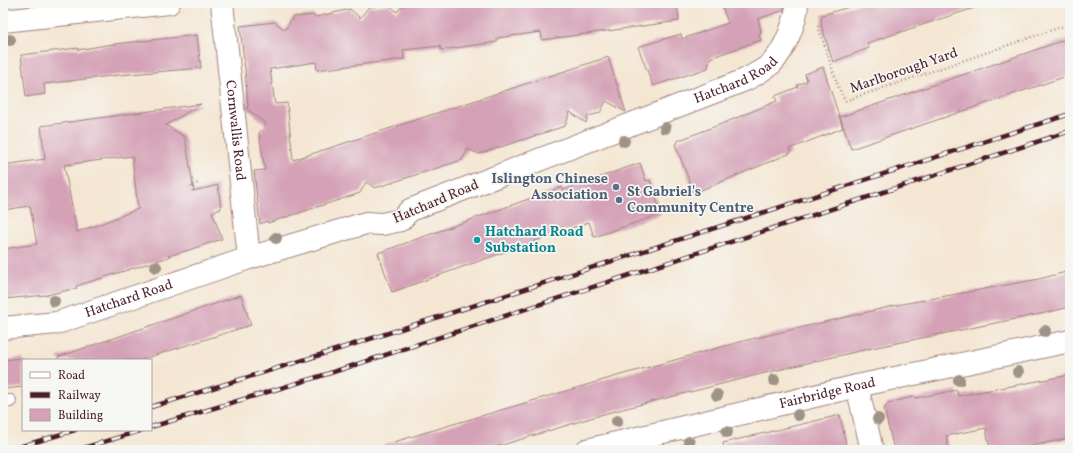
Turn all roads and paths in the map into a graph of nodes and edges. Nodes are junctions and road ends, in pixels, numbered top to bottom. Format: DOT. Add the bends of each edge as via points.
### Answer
graph roads {
  1 [pos="169,3"];
  2 [pos="222,3"];
  3 [pos="797,7"];
  4 [pos="3,21"];
  5 [pos="1070,24"];
  6 [pos="200,183"];
  7 [pos="193,191"];
  8 [pos="249,258"];
  9 [pos="3,328"];
  10 [pos="1070,341"];
  11 [pos="857,386"];
  12 [pos="587,450"];
  13 [pos="872,450"];
  1 -- 4 [label="street"];
  2 -- 8 [label="street, Cornwallis Road"];
  3 -- 5 [label="path, Marlborough Yard" via="816,21 845,101"];
  3 -- 8 [label="street, Hatchard Road" via="782,48 772,63 745,80 410,210 401,220 382,224 366,223"];
  6 -- 7 [label="path" via="191,185"];
  8 -- 9 [label="street, Hatchard Road" via="57,323"];
  10 -- 11 [label="street, Fairbridge Road"];
  11 -- 12 [label="street, Fairbridge Road"];
  11 -- 13 [label="street"];
}
